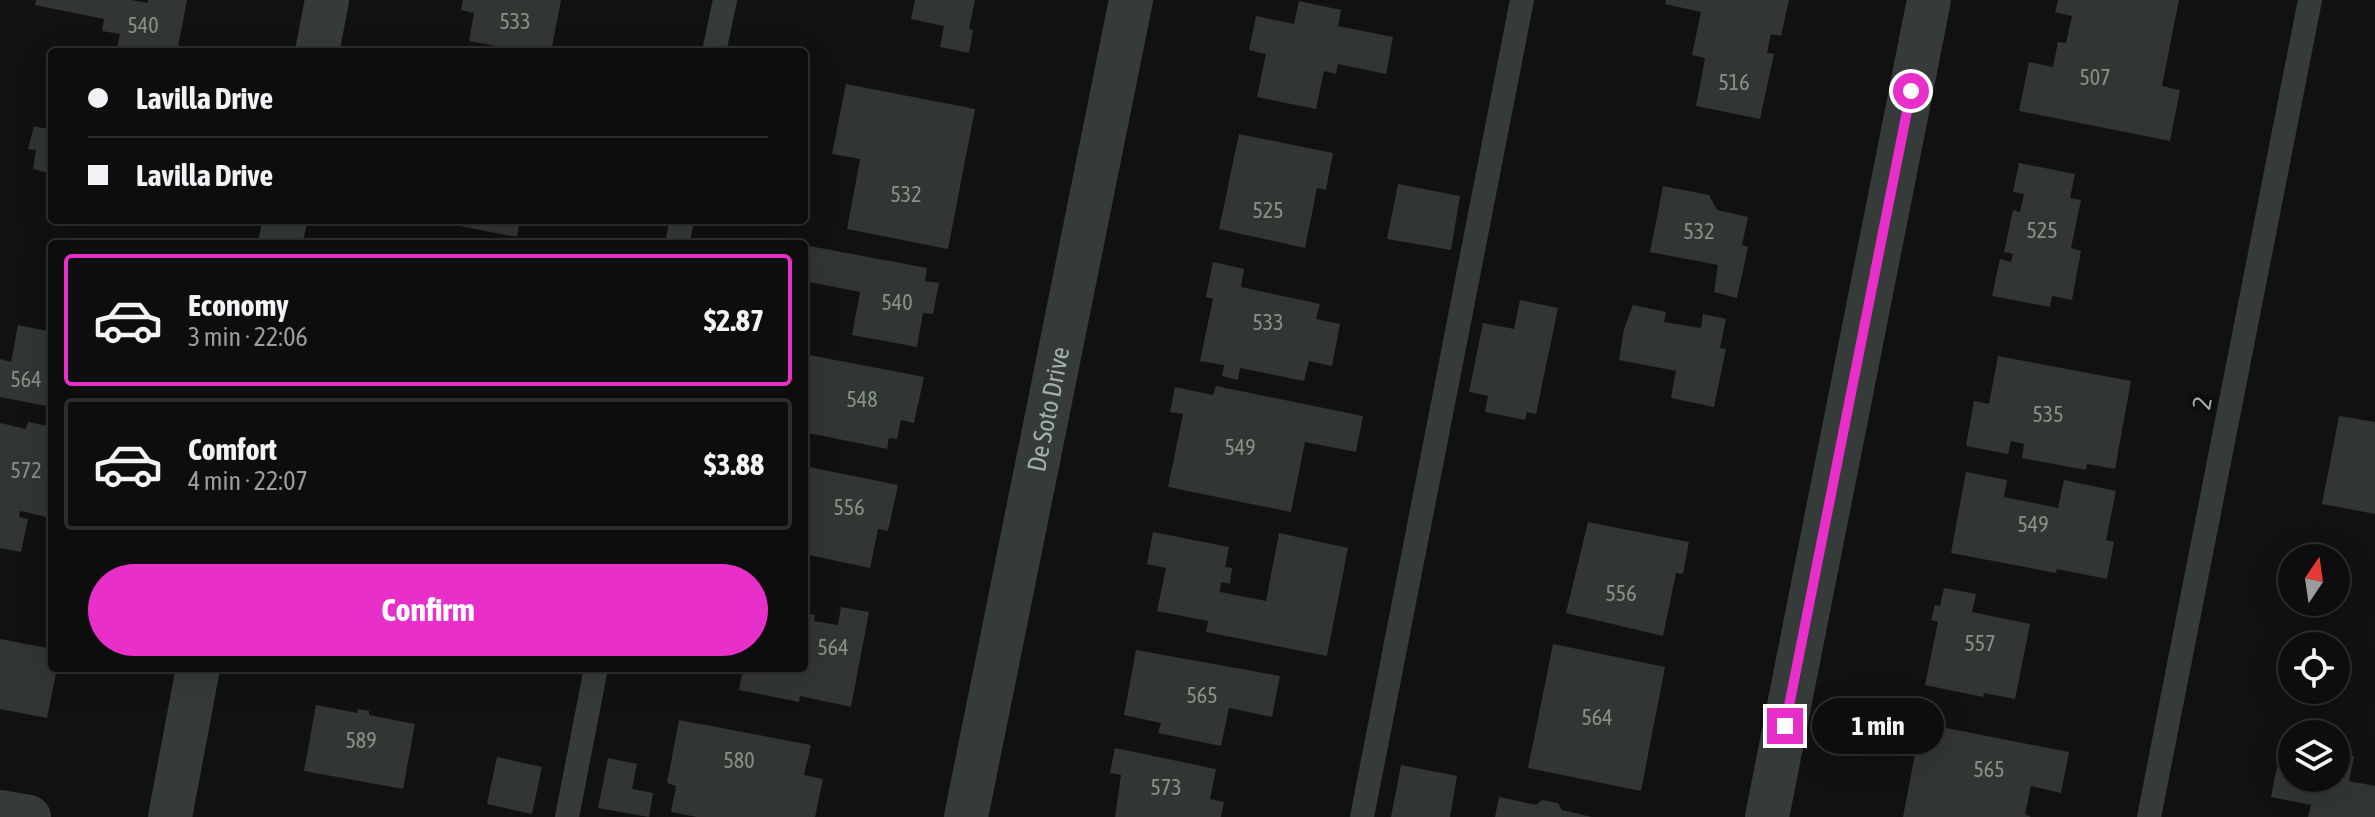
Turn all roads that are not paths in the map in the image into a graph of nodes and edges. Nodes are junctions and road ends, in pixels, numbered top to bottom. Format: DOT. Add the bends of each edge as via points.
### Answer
graph roads {
  1 [pos="327,0"];
  2 [pos="725,0"];
  3 [pos="1131,0"];
  4 [pos="1522,0"];
  5 [pos="1929,0"];
  6 [pos="2310,0"];
  7 [pos="318,48"];
  8 [pos="715,48"];
  9 [pos="197,672"];
  10 [pos="595,672"];
  11 [pos="0,812"];
  12 [pos="29,817"];
  13 [pos="170,817"];
  14 [pos="567,817"];
  15 [pos="966,817"];
  16 [pos="1362,817"];
  17 [pos="1767,817"];
  18 [pos="2149,817"];
  1 -- 7 [label="street"];
  2 -- 8 [label="lane"];
  3 -- 15 [label="street, De Soto Drive"];
  4 -- 16 [label="lane"];
  5 -- 17 [label="street"];
  6 -- 18 [label="lane, 2"];
  9 -- 13 [label="street"];
  10 -- 14 [label="lane"];
  11 -- 12 [label="street"];
}
